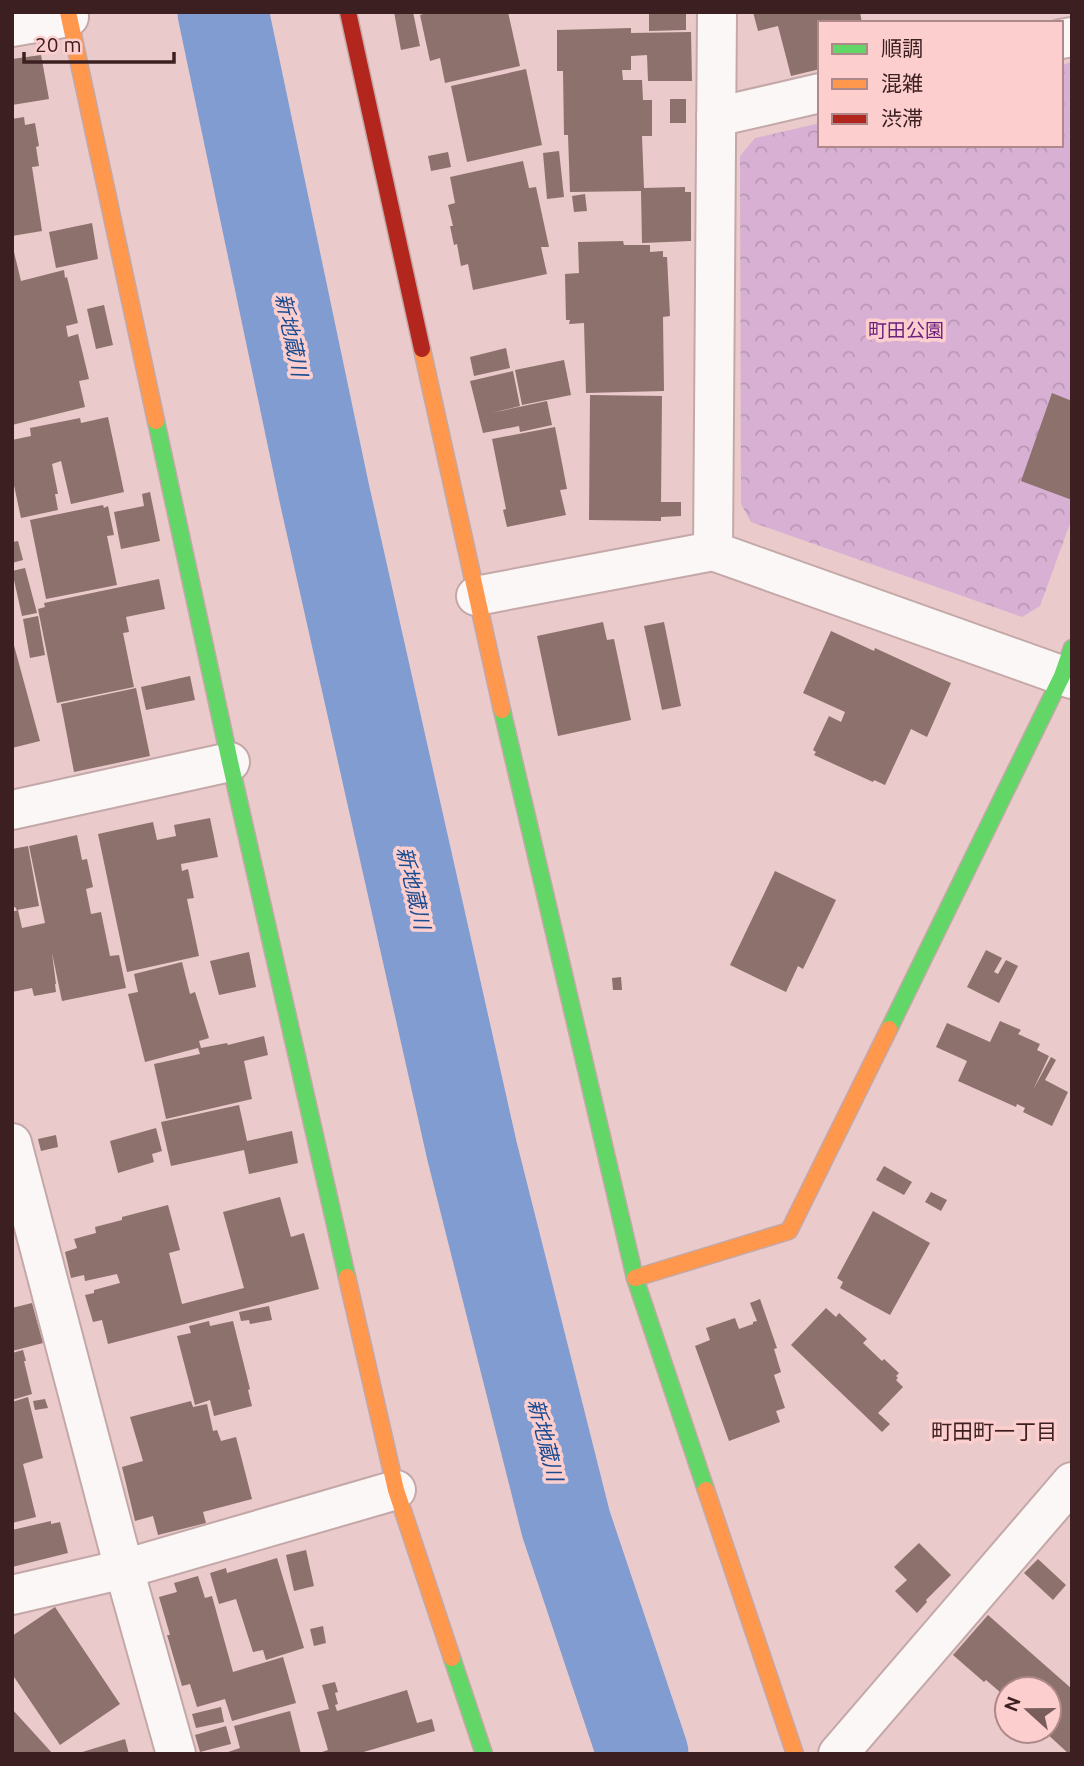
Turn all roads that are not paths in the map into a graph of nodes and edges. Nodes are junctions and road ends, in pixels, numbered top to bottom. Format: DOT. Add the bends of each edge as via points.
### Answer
graph roads {
  1 [pos="348,12"];
  2 [pos="717,12"];
  3 [pos="68,15"];
  4 [pos="12,27"];
  5 [pos="818,93"];
  6 [pos="716,117"];
  7 [pos="713,551"];
  8 [pos="476,596"];
  9 [pos="1068,668"];
  10 [pos="230,762"];
  11 [pos="12,810"];
  12 [pos="12,1143"];
  13 [pos="635,1278"];
  14 [pos="1072,1482"];
  15 [pos="396,1490"];
  16 [pos="124,1569"];
  17 [pos="12,1595"];
  18 [pos="176,1754"];
  19 [pos="484,1754"];
  20 [pos="795,1754"];
  21 [pos="838,1754"];
  1 -- 8 [label="street"];
  2 -- 6 [label="street"];
  3 -- 4 [label="street"];
  3 -- 10 [label="street"];
  5 -- 6 [label="street"];
  6 -- 7 [label="street"];
  7 -- 8 [label="street"];
  7 -- 9 [label="street"];
  8 -- 13 [label="street"];
  9 -- 13 [label="street" via="789,1231"];
  10 -- 11 [label="street"];
  10 -- 15 [label="street"];
  12 -- 16 [label="street"];
  13 -- 20 [label="street"];
  14 -- 21 [label="street"];
  15 -- 16 [label="street"];
  15 -- 19 [label="street"];
  16 -- 17 [label="street"];
  16 -- 18 [label="street"];
}
